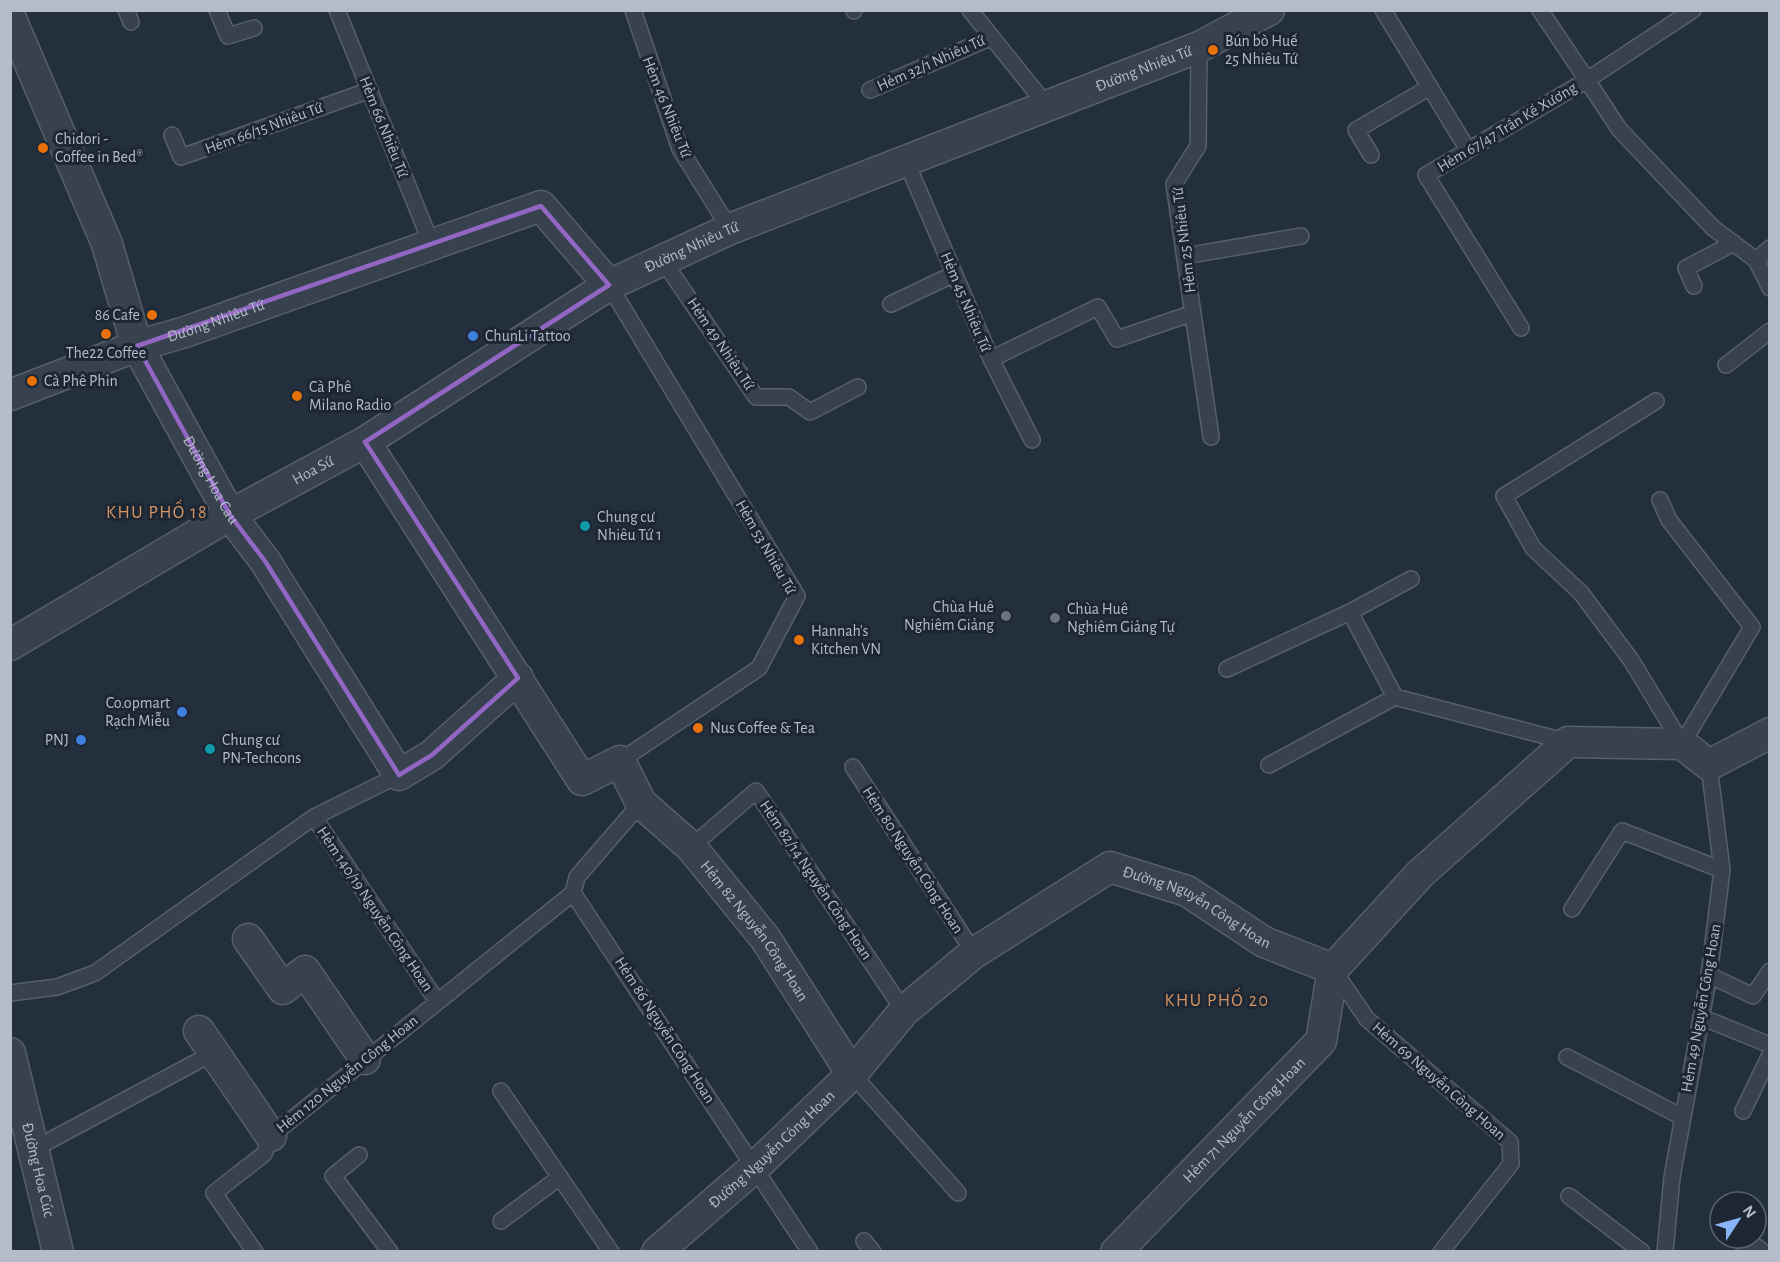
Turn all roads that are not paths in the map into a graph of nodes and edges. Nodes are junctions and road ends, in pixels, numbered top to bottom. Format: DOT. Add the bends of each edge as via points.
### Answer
graph roads {
  1 [pos="217,10"];
  2 [pos="337,10"];
  3 [pos="633,10"];
  4 [pos="970,10"];
  5 [pos="1269,10"];
  6 [pos="1383,10"];
  7 [pos="1540,10"];
  8 [pos="1694,10"];
  9 [pos="10,17"];
  10 [pos="254,28"];
  11 [pos="992,37"];
  12 [pos="1199,47"];
  13 [pos="1587,80"];
  14 [pos="1430,87"];
  15 [pos="370,90"];
  16 [pos="870,90"];
  17 [pos="1047,106"];
  18 [pos="172,135"];
  19 [pos="1468,150"];
  20 [pos="1371,155"];
  21 [pos="906,161"];
  22 [pos="730,230"];
  23 [pos="1301,236"];
  24 [pos="431,243"];
  25 [pos="1734,243"];
  26 [pos="1770,248"];
  27 [pos="1185,256"];
  28 [pos="662,259"];
  29 [pos="1756,260"];
  30 [pos="954,274"];
  31 [pos="609,285"];
  32 [pos="1694,286"];
  33 [pos="1770,288"];
  34 [pos="891,304"];
  35 [pos="1193,313"];
  36 [pos="1521,328"];
  37 [pos="1770,331"];
  38 [pos="137,346"];
  39 [pos="991,359"];
  40 [pos="1726,365"];
  41 [pos="858,387"];
  42 [pos="10,395"];
  43 [pos="1656,401"];
  44 [pos="1211,437"];
  45 [pos="1032,440"];
  46 [pos="364,442"];
  47 [pos="1660,500"];
  48 [pos="230,515"];
  49 [pos="1411,579"];
  50 [pos="1350,612"];
  51 [pos="10,645"];
  52 [pos="1227,669"];
  53 [pos="518,678"];
  54 [pos="1395,697"];
  55 [pos="1770,733"];
  56 [pos="1568,742"];
  57 [pos="1682,744"];
  58 [pos="620,761"];
  59 [pos="1269,765"];
  60 [pos="1709,765"];
  61 [pos="853,767"];
  62 [pos="399,775"];
  63 [pos="641,803"];
  64 [pos="314,817"];
  65 [pos="691,847"];
  66 [pos="1722,870"];
  67 [pos="573,893"];
  68 [pos="1572,909"];
  69 [pos="248,939"];
  70 [pos="974,953"];
  71 [pos="1333,969"];
  72 [pos="1770,971"];
  73 [pos="1709,975"];
  74 [pos="10,993"];
  75 [pos="436,1000"];
  76 [pos="904,1011"];
  77 [pos="1701,1017"];
  78 [pos="207,1042"];
  79 [pos="1770,1045"];
  80 [pos="10,1053"];
  81 [pos="1770,1055"];
  82 [pos="1568,1057"];
  83 [pos="365,1059"];
  84 [pos="852,1074"];
  85 [pos="501,1091"];
  86 [pos="1743,1111"];
  87 [pos="1682,1117"];
  88 [pos="271,1136"];
  89 [pos="34,1149"];
  90 [pos="359,1155"];
  91 [pos="755,1167"];
  92 [pos="561,1177"];
  93 [pos="958,1193"];
  94 [pos="1569,1196"];
  95 [pos="501,1221"];
  96 [pos="58,1251"];
  97 [pos="255,1251"];
  98 [pos="390,1251"];
  99 [pos="610,1251"];
  100 [pos="657,1251"];
  101 [pos="810,1251"];
  102 [pos="1116,1251"];
  103 [pos="1441,1251"];
  104 [pos="1642,1251"];
  105 [pos="1665,1251"];
  106 [pos="1744,1251"];
  107 [pos="1763,1251"];
  1 -- 10 [label="lane" via="228,36"];
  2 -- 15 [label="lane, Hẻm 66 Nhiêu Tứ"];
  3 -- 22 [label="lane, Hẻm 46 Nhiêu Tứ" via="680,149"];
  4 -- 11 [label="lane"];
  5 -- 12 [label="street, Đường Nhiêu Tứ"];
  6 -- 14 [label="lane"];
  7 -- 13 [label="lane"];
  8 -- 13 [label="lane, Hẻm 67/47 Trần Kế Xương"];
  9 -- 38 [label="street, Đường Hoa Cau" via="107,244"];
  11 -- 16 [label="lane, Hẻm 32/1 Nhiêu Tứ"];
  11 -- 17 [label="lane"];
  12 -- 17 [label="street, Đường Nhiêu Tứ"];
  12 -- 27 [label="lane, Hẻm 25 Nhiêu Tứ" via="1198,146 1174,184"];
  13 -- 19 [label="lane, Hẻm 67/47 Trần Kế Xương"];
  13 -- 25 [label="lane" via="1619,129 1713,228"];
  14 -- 19 [label="lane"];
  14 -- 20 [label="lane" via="1356,130"];
  15 -- 18 [label="lane, Hẻm 66/15 Nhiêu Tứ" via="181,157"];
  15 -- 24 [label="lane, Hẻm 66 Nhiêu Tứ"];
  17 -- 21 [label="street, Đường Nhiêu Tứ"];
  19 -- 36 [label="lane, Hẻm 67/47 Trần Kế Xương" via="1426,175"];
  21 -- 22 [label="street, Đường Nhiêu Tứ"];
  21 -- 30 [label="lane, Hẻm 45 Nhiêu Tứ"];
  22 -- 28 [label="street, Đường Nhiêu Tứ"];
  23 -- 27 [label="lane"];
  24 -- 31 [label="street, Đường Nhiêu Tứ" via="541,206"];
  24 -- 38 [label="street, Đường Nhiêu Tứ"];
  25 -- 29 [label="lane"];
  25 -- 32 [label="lane" via="1686,268"];
  26 -- 29 [label="lane"];
  27 -- 35 [label="lane, Hẻm 25 Nhiêu Tứ"];
  28 -- 31 [label="street, Đường Nhiêu Tứ"];
  28 -- 41 [label="lane, Hẻm 49 Nhiêu Tứ" via="756,396 789,397 810,412"];
  29 -- 33 [label="lane"];
  30 -- 34 [label="lane"];
  30 -- 39 [label="lane, Hẻm 45 Nhiêu Tứ"];
  31 -- 46 [label="street, Hoa Sứ"];
  31 -- 58 [label="lane, Hẻm 53 Nhiêu Tứ" via="797,596 759,668"];
  35 -- 39 [label="lane" via="1118,339 1098,307"];
  35 -- 44 [label="lane, Hẻm 25 Nhiêu Tứ"];
  37 -- 40 [label="lane"];
  38 -- 42 [label="street, Đường Nhiêu Tứ"];
  38 -- 48 [label="street, Đường Hoa Cau"];
  39 -- 45 [label="lane, Hẻm 45 Nhiêu Tứ"];
  43 -- 57 [label="lane" via="1504,496 1533,548 1581,593 1631,660"];
  46 -- 48 [label="street, Hoa Sứ"];
  46 -- 53 [label="street"];
  47 -- 57 [label="lane" via="1669,520 1752,627"];
  48 -- 51 [label="street, Hoa Sứ"];
  48 -- 62 [label="street, Đường Hoa Cau" via="265,561"];
  49 -- 50 [label="lane"];
  50 -- 52 [label="lane"];
  50 -- 54 [label="lane"];
  53 -- 58 [label="street" via="582,780"];
  53 -- 62 [label="street" via="432,755"];
  54 -- 56 [label="lane"];
  54 -- 59 [label="lane"];
  55 -- 60 [label="street"];
  56 -- 57 [label="street"];
  56 -- 71 [label="street" via="1420,874"];
  57 -- 60 [label="street"];
  58 -- 63 [label="street"];
  60 -- 66 [label="lane, Hẻm 49 Nguyễn Công Hoan"];
  61 -- 70 [label="lane, Hẻm 80 Nguyễn Công Hoan"];
  62 -- 64 [label="lane"];
  63 -- 65 [label="street, Hẻm 82 Nguyễn Công Hoan"];
  63 -- 67 [label="lane" via="577,877"];
  64 -- 74 [label="lane" via="95,973 57,987"];
  64 -- 75 [label="lane, Hẻm 140/19 Nguyễn Công Hoan"];
  65 -- 76 [label="lane, Hẻm 82/14 Nguyễn Công Hoan" via="756,790"];
  65 -- 84 [label="street, Hẻm 82 Nguyễn Công Hoan" via="765,938"];
  66 -- 68 [label="lane" via="1622,831"];
  66 -- 73 [label="lane, Hẻm 49 Nguyễn Công Hoan"];
  67 -- 75 [label="lane, Hẻm 120 Nguyễn Công Hoan"];
  67 -- 91 [label="lane, Hẻm 86 Nguyễn Công Hoan"];
  69 -- 83 [label="street" via="283,989 305,971"];
  70 -- 71 [label="street, Đường Nguyễn Công Hoan" via="1110,867 1187,891 1264,942"];
  70 -- 76 [label="street, Đường Nguyễn Công Hoan"];
  71 -- 102 [label="street, Hẻm 71 Nguyễn Công Hoan" via="1321,1041"];
  71 -- 103 [label="lane, Hẻm 69 Nguyễn Công Hoan" via="1367,1018 1510,1142 1511,1164"];
  72 -- 73 [label="lane" via="1753,996"];
  73 -- 77 [label="lane, Hẻm 49 Nguyễn Công Hoan"];
  75 -- 83 [label="lane, Hẻm 120 Nguyễn Công Hoan"];
  76 -- 84 [label="street, Đường Nguyễn Công Hoan"];
  77 -- 79 [label="lane"];
  77 -- 87 [label="lane, Hẻm 49 Nguyễn Công Hoan"];
  78 -- 88 [label="street"];
  78 -- 89 [label="lane"];
  80 -- 89 [label="street, Đường Hoa Cúc"];
  81 -- 86 [label="lane"];
  82 -- 87 [label="lane"];
  83 -- 88 [label="lane, Hẻm 120 Nguyễn Công Hoan"];
  84 -- 91 [label="street, Đường Nguyễn Công Hoan"];
  84 -- 93 [label="lane"];
  85 -- 92 [label="lane"];
  87 -- 105 [label="lane, Hẻm 49 Nguyễn Công Hoan"];
  88 -- 97 [label="lane, Hẻm 120 Nguyễn Công Hoan" via="264,1154 214,1193"];
  89 -- 96 [label="street, Đường Hoa Cúc"];
  90 -- 98 [label="lane" via="333,1176"];
  91 -- 100 [label="street, Đường Nguyễn Công Hoan"];
  91 -- 101 [label="lane, Hẻm 86 Nguyễn Công Hoan"];
  92 -- 95 [label="lane"];
  92 -- 99 [label="lane"];
  94 -- 104 [label="lane"];
  106 -- 107 [label="lane" via="1750,1242"];
}
